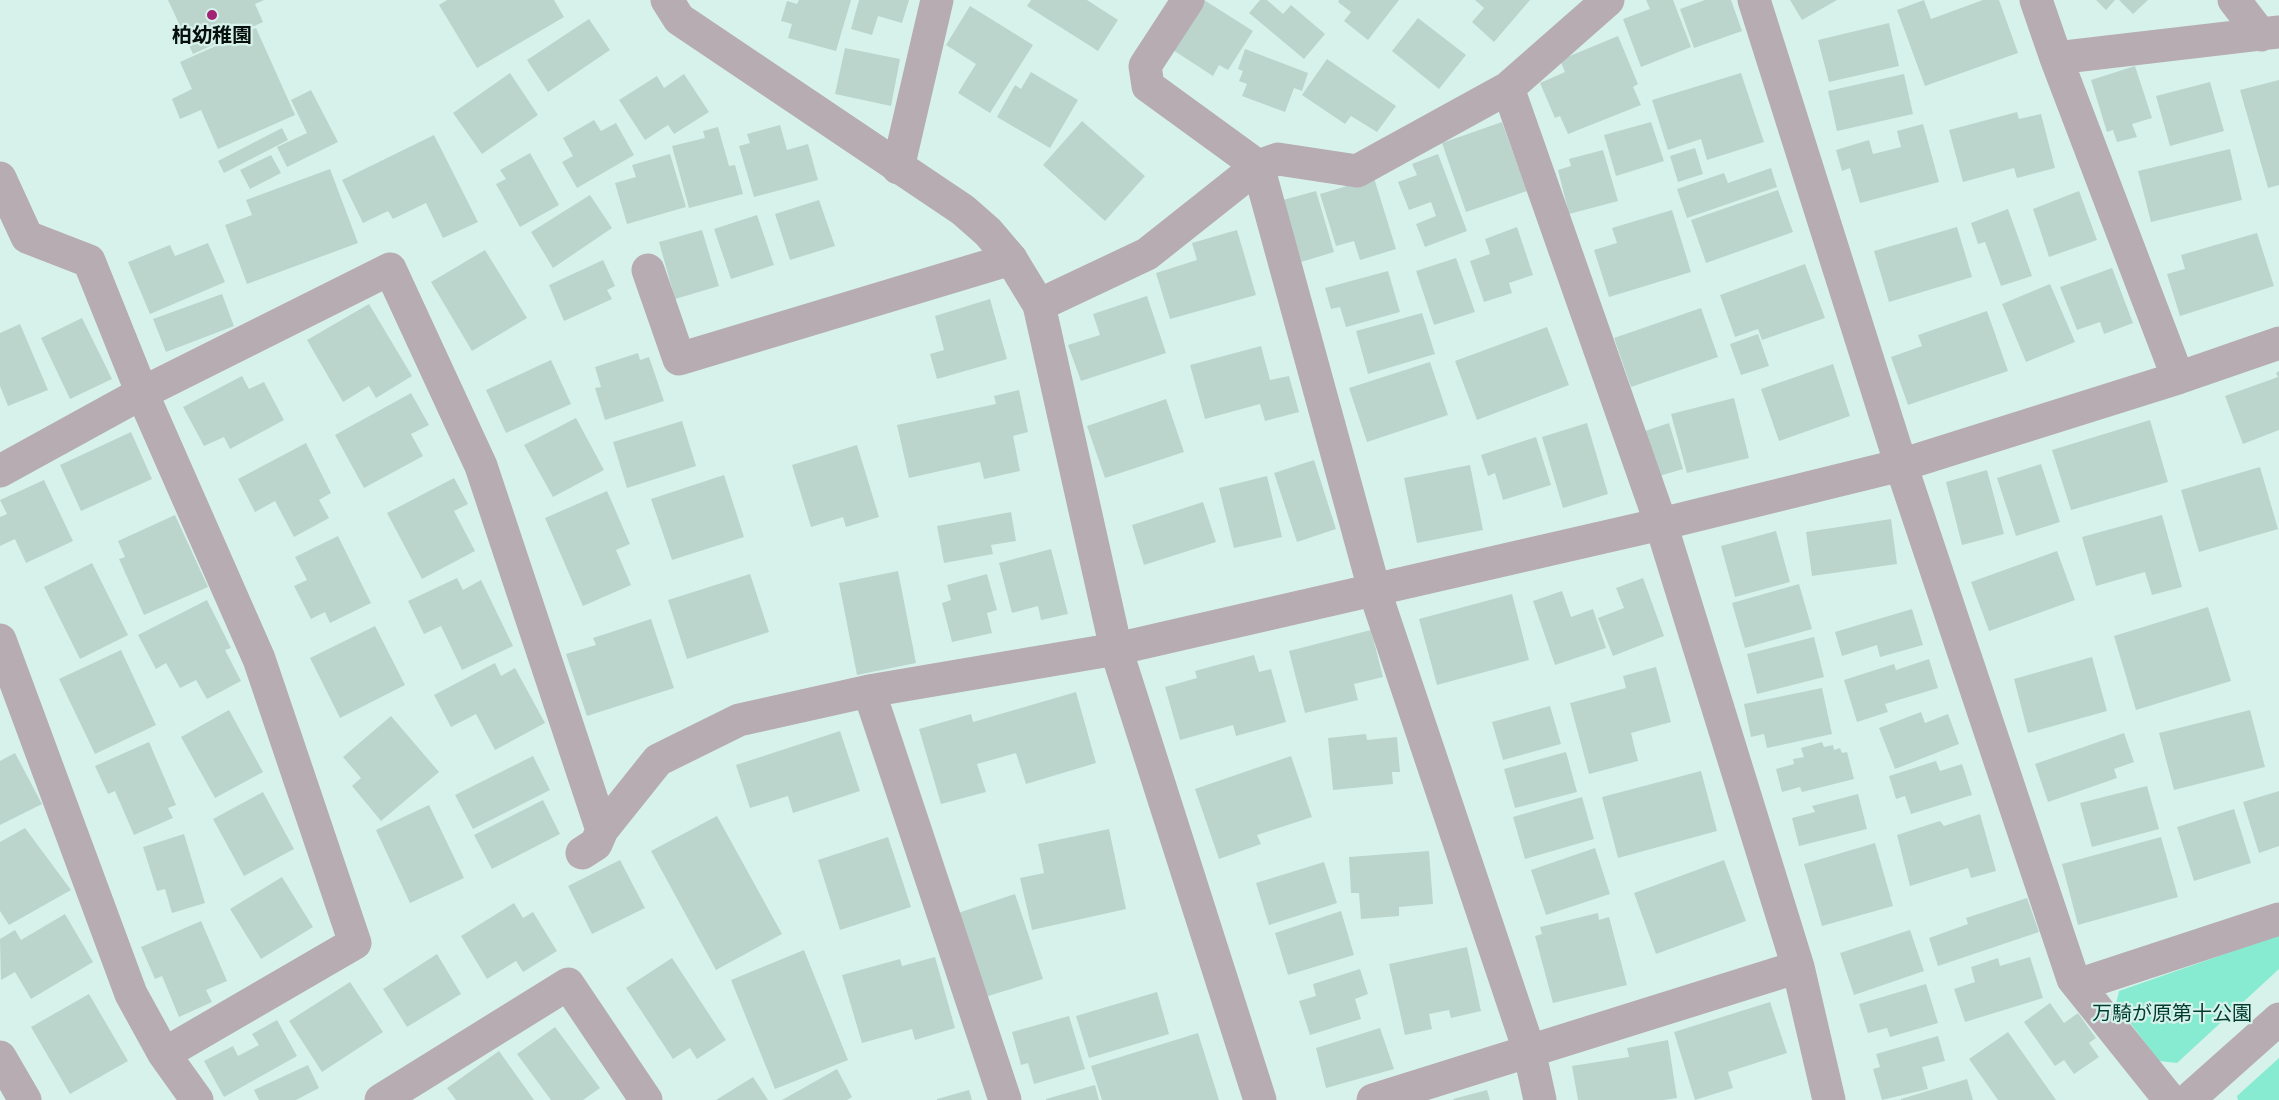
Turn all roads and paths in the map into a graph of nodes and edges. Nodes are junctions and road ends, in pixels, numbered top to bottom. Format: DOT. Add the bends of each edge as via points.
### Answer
graph roads {
  1 [pos="667,0"];
  2 [pos="937,0"];
  3 [pos="1188,0"];
  4 [pos="1608,0"];
  5 [pos="1754,0"];
  6 [pos="2036,0"];
  7 [pos="2234,0"];
  8 [pos="2270,34"];
  9 [pos="2056,58"];
  10 [pos="1508,88"];
  11 [pos="1258,166"];
  12 [pos="898,168"];
  13 [pos="0,178"];
  14 [pos="1011,259"];
  15 [pos="648,270"];
  16 [pos="1039,305"];
  17 [pos="2279,343"];
  18 [pos="2178,378"];
  19 [pos="142,393"];
  20 [pos="1901,465"];
  21 [pos="0,471"];
  22 [pos="1661,524"];
  23 [pos="1374,589"];
  24 [pos="0,640"];
  25 [pos="1116,649"];
  26 [pos="868,691"];
  27 [pos="2279,919"];
  28 [pos="1798,967"];
  29 [pos="2078,986"];
  30 [pos="2279,1019"];
  31 [pos="1529,1050"];
  32 [pos="164,1054"];
  33 [pos="0,1057"];
  34 [pos="181,1095"];
  35 [pos="398,1095"];
  36 [pos="25,1100"];
  37 [pos="646,1100"];
  38 [pos="1005,1100"];
  39 [pos="1260,1100"];
  40 [pos="1372,1100"];
  41 [pos="1540,1100"];
  42 [pos="1829,1100"];
  43 [pos="2186,1100"];
  1 -- 12 [label="street" via="679,19"];
  2 -- 12 [label="street"];
  3 -- 11 [label="street" via="1145,66 1148,86"];
  4 -- 10 [label="street"];
  5 -- 20 [label="street"];
  6 -- 9 [label="street"];
  7 -- 8 [label="street"];
  8 -- 9 [label="street"];
  9 -- 18 [label="street"];
  10 -- 11 [label="street" via="1357,171 1278,159"];
  10 -- 22 [label="street"];
  11 -- 16 [label="street" via="1147,254"];
  11 -- 23 [label="street"];
  12 -- 14 [label="street" via="963,210 988,231"];
  13 -- 19 [label="street" via="27,237 89,261"];
  14 -- 15 [label="street" via="680,359"];
  14 -- 16 [label="street"];
  16 -- 25 [label="street"];
  17 -- 18 [label="street"];
  18 -- 20 [label="street"];
  19 -- 21 [label="street"];
  19 -- 26 [label="street" via="390,269 481,466 592,841 658,760 739,720"];
  19 -- 32 [label="street" via="259,658 364,944"];
  20 -- 22 [label="street"];
  20 -- 29 [label="street"];
  22 -- 23 [label="street"];
  22 -- 28 [label="street"];
  23 -- 25 [label="street"];
  23 -- 31 [label="street"];
  24 -- 32 [label="street" via="130,994"];
  25 -- 26 [label="street"];
  25 -- 39 [label="street"];
  26 -- 38 [label="street"];
  27 -- 29 [label="street"];
  28 -- 31 [label="street"];
  28 -- 42 [label="street"];
  29 -- 43 [label="street"];
  30 -- 43 [label="street"];
  31 -- 40 [label="street"];
  31 -- 41 [label="street"];
  32 -- 34 [label="street"];
  33 -- 36 [label="street"];
  35 -- 37 [label="street" via="568,984"];
}
